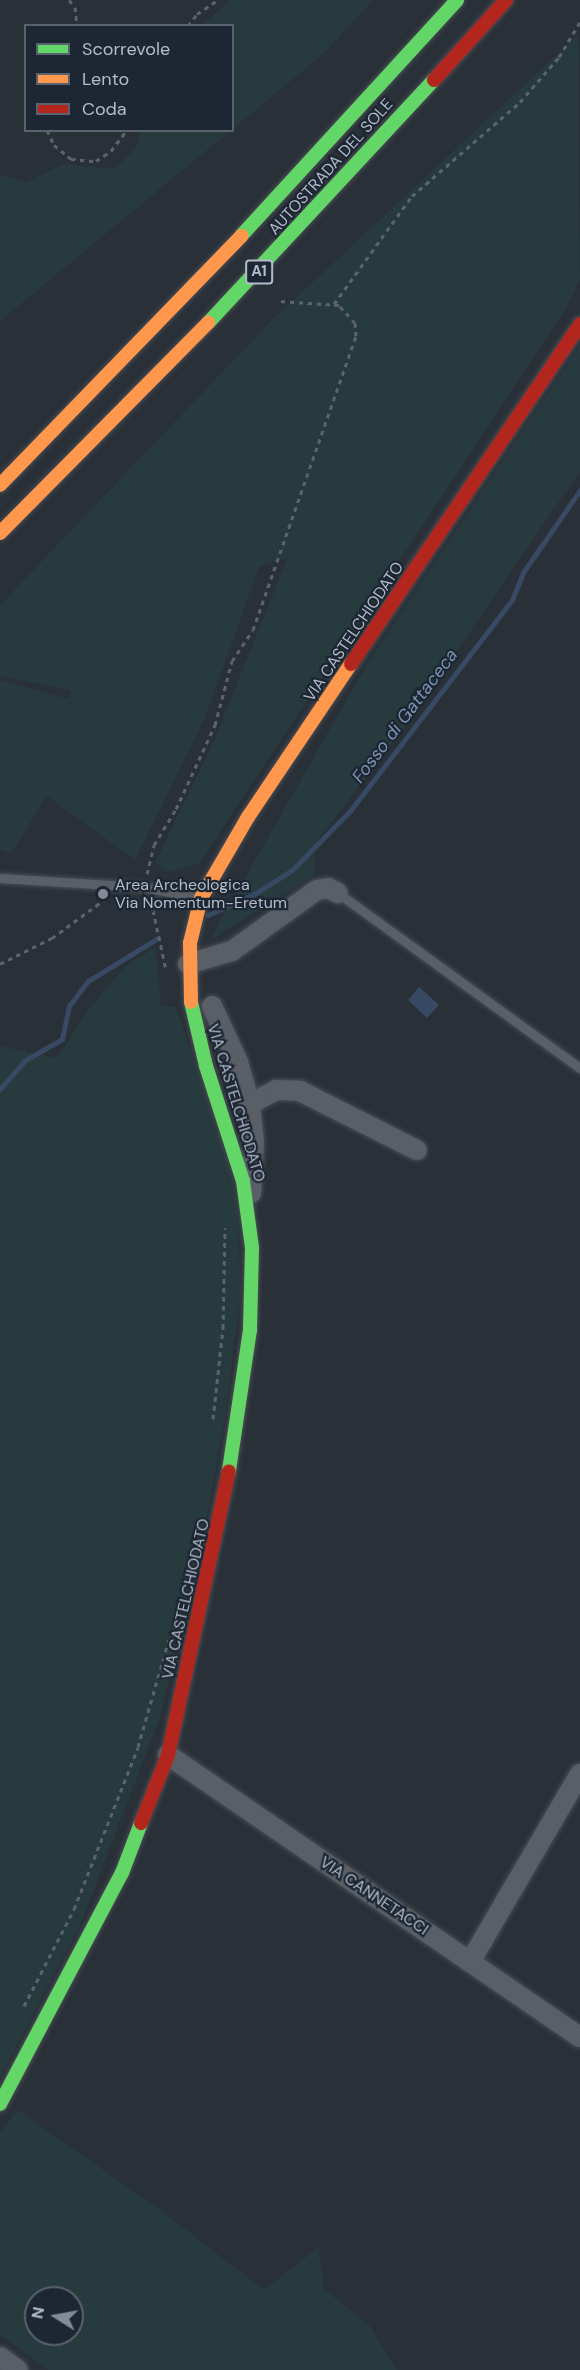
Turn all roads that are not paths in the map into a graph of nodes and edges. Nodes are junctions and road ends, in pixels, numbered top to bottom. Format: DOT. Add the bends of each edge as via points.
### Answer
graph roads {
  1 [pos="457,0"];
  2 [pos="506,0"];
  3 [pos="580,324"];
  4 [pos="0,484"];
  5 [pos="0,533"];
  6 [pos="0,878"];
  7 [pos="338,893"];
  8 [pos="201,898"];
  9 [pos="188,964"];
  10 [pos="212,1006"];
  11 [pos="580,1068"];
  12 [pos="250,1104"];
  13 [pos="417,1150"];
  14 [pos="249,1216"];
  15 [pos="168,1755"];
  16 [pos="580,1774"];
  17 [pos="471,1962"];
  18 [pos="580,2037"];
  19 [pos="0,2104"];
  20 [pos="0,2357"];
  21 [pos="18,2370"];
  1 -- 4 [label="main road, AUTOSTRADA DEL SOLE / A1" via="223,255"];
  2 -- 5 [label="main road, AUTOSTRADA DEL SOLE / A1" via="255,276"];
  3 -- 8 [label="main road, VIA CASTELCHIODATO" via="248,817"];
  6 -- 8 [label="lane" via="142,887"];
  7 -- 9 [label="street" via="328,888 317,890 232,951"];
  7 -- 11 [label="lane"];
  8 -- 9 [label="main road, VIA CASTELCHIODATO"];
  9 -- 14 [label="main road, VIA CASTELCHIODATO" via="194,1021 233,1144"];
  10 -- 12 [label="street" via="238,1062"];
  12 -- 13 [label="street" via="276,1090 300,1091"];
  12 -- 14 [label="street" via="254,1143"];
  14 -- 15 [label="main road, VIA CASTELCHIODATO" via="252,1293 242,1396 219,1527"];
  15 -- 17 [label="street, VIA CANNETACCI"];
  15 -- 19 [label="main road, VIA CASTELCHIODATO" via="122,1873"];
  16 -- 17 [label="street"];
  17 -- 18 [label="street, VIA CANNETACCI"];
  20 -- 21 [label="street"];
}
